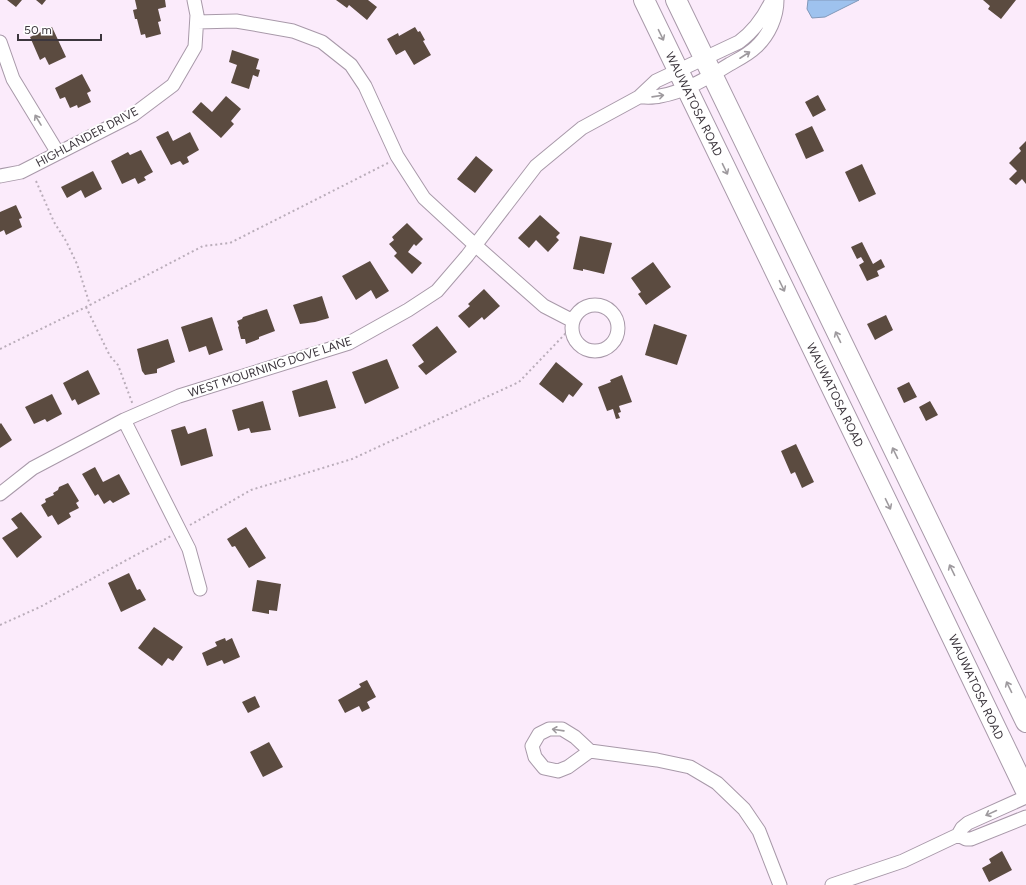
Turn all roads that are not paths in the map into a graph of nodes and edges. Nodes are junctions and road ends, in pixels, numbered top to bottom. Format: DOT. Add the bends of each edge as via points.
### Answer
graph roads {
  1 [pos="194,0"];
  2 [pos="644,0"];
  3 [pos="676,0"];
  4 [pos="772,0"];
  5 [pos="777,0"];
  6 [pos="197,22"];
  7 [pos="0,42"];
  8 [pos="708,67"];
  9 [pos="682,80"];
  10 [pos="639,97"];
  11 [pos="58,153"];
  12 [pos="0,176"];
  13 [pos="475,245"];
  14 [pos="573,326"];
  15 [pos="124,420"];
  16 [pos="0,494"];
  17 [pos="200,589"];
  18 [pos="1026,722"];
  19 [pos="590,751"];
  20 [pos="1026,791"];
  21 [pos="1026,797"];
  22 [pos="1026,817"];
  23 [pos="958,835"];
  24 [pos="780,885"];
  25 [pos="832,885"];
  1 -- 6 [label="street, HIGHLANDER DRIVE"];
  2 -- 9 [label="main road, WAUWATOSA ROAD, one-way"];
  3 -- 8 [label="main road"];
  4 -- 8 [label="street" via="760,21 747,36"];
  8 -- 5 [label="street, one-way" via="748,54 760,43 772,24"];
  6 -- 11 [label="street, HIGHLANDER DRIVE" via="195,47 174,85 133,115"];
  6 -- 13 [label="street" via="236,21 293,31 322,42 351,65 365,86 398,158 424,198"];
  11 -- 7 [label="street, one-way" via="12,80"];
  8 -- 9 [label="street"];
  8 -- 9 [label="street"];
  18 -- 8 [label="main road, one-way"];
  10 -- 9 [label="street, one-way" via="660,96"];
  9 -- 10 [label="street" via="656,81"];
  9 -- 20 [label="main road, WAUWATOSA ROAD, one-way"];
  10 -- 13 [label="street, WEST MOURNING DOVE LANE" via="582,128 536,166"];
  11 -- 12 [label="street, HIGHLANDER DRIVE" via="21,172"];
  13 -- 14 [label="street" via="544,306"];
  13 -- 15 [label="street, WEST MOURNING DOVE LANE" via="438,291 349,343 179,396"];
  15 -- 16 [label="street, WEST MOURNING DOVE LANE" via="33,468"];
  15 -- 17 [label="street" via="189,549"];
  19 -- 24 [label="street" via="690,767 717,782 744,809 758,832"];
  21 -- 23 [label="street, one-way" via="968,823"];
  22 -- 23 [label="street" via="971,839 966,840"];
  23 -- 25 [label="street" via="903,860"];
}
